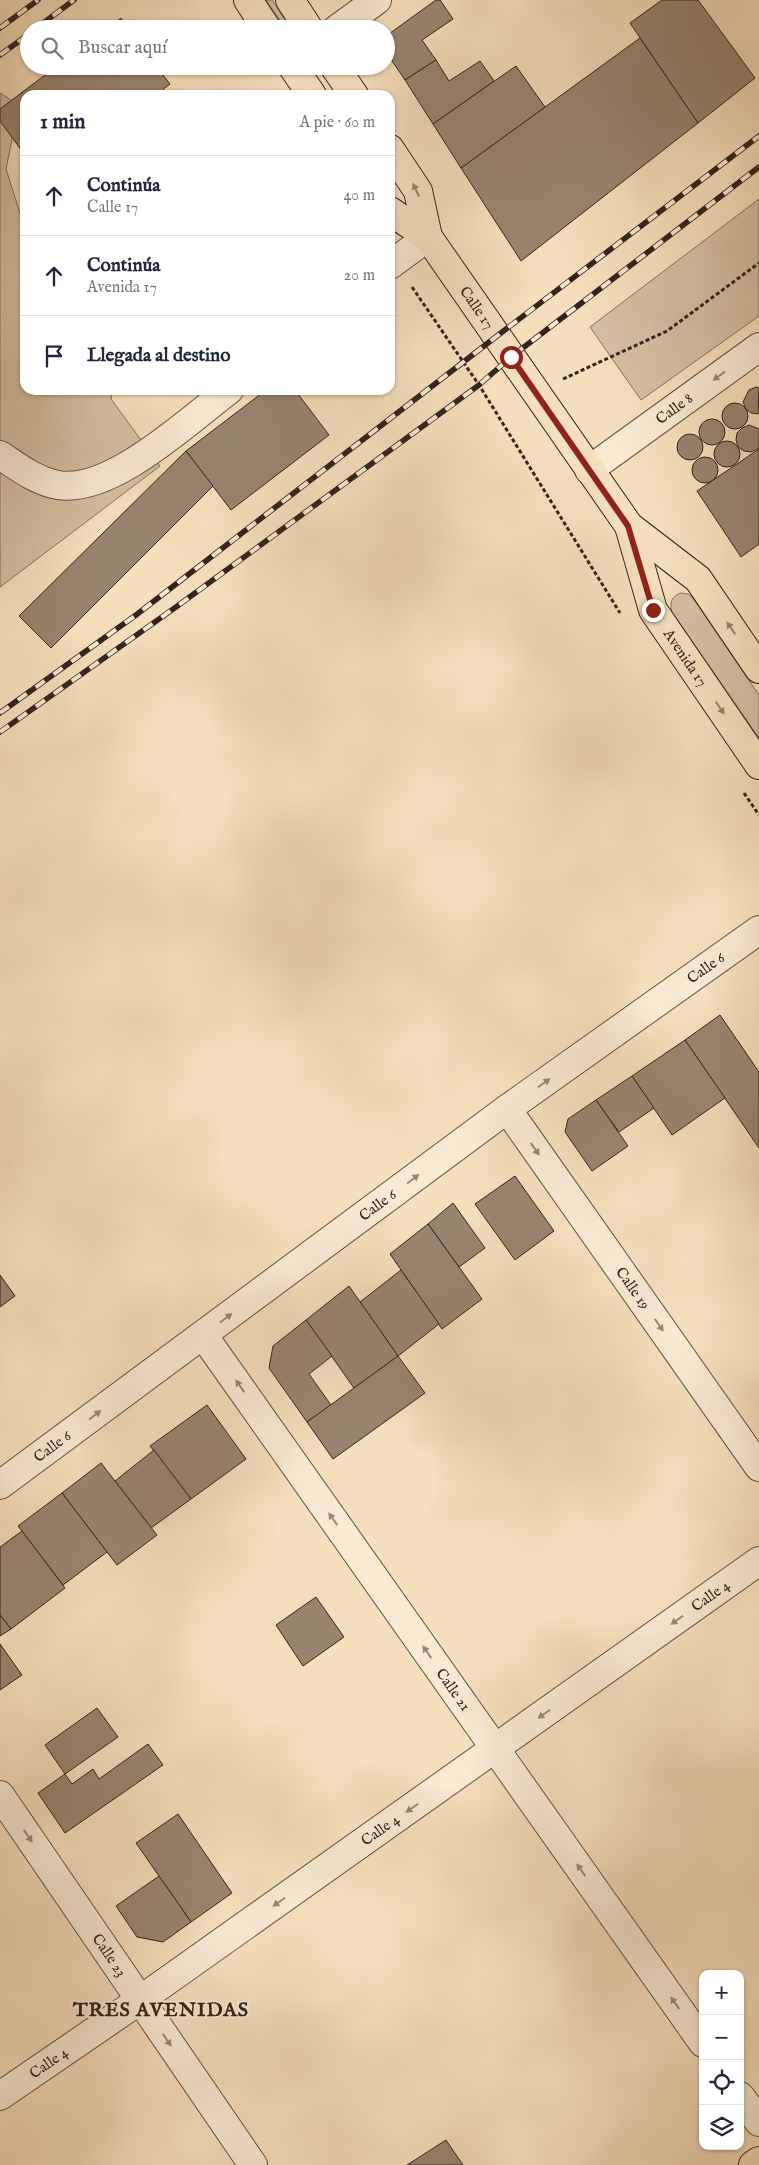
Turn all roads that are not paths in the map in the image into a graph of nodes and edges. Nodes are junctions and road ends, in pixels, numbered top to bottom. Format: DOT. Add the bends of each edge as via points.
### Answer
graph roads {
  1 [pos="248,0"];
  2 [pos="290,0"];
  3 [pos="377,0"];
  4 [pos="261,20"];
  5 [pos="303,20"];
  6 [pos="349,20"];
  7 [pos="298,75"];
  8 [pos="340,75"];
  9 [pos="309,90"];
  10 [pos="351,90"];
  11 [pos="395,156"];
  12 [pos="395,214"];
  13 [pos="428,237"];
  14 [pos="395,261"];
  15 [pos="759,347"];
  16 [pos="223,395"];
  17 [pos="0,455"];
  18 [pos="590,470"];
  19 [pos="628,526"];
  20 [pos="759,669"];
  21 [pos="759,765"];
  22 [pos="759,930"];
  23 [pos="507,1109"];
  24 [pos="204,1335"];
  25 [pos="759,1467"];
  26 [pos="0,1485"];
  27 [pos="759,1561"];
  28 [pos="495,1749"];
  29 [pos="0,1796"];
  30 [pos="140,2000"];
  31 [pos="699,2037"];
  32 [pos="0,2096"];
  33 [pos="744,2101"];
  34 [pos="759,2122"];
  35 [pos="759,2160"];
  36 [pos="253,2165"];
  37 [pos="752,2165"];
  1 -- 4 [label="main road"];
  2 -- 5 [label="main road"];
  3 -- 6 [label="street"];
  7 -- 9 [label="main road"];
  8 -- 10 [label="main road"];
  13 -- 11 [label="main road, Calle 17, one-way" via="418,191"];
  12 -- 13 [label="main road, Calle 17"];
  13 -- 14 [label="street"];
  13 -- 18 [label="main road, Calle 17"];
  15 -- 18 [label="street, Calle 8, one-way"];
  16 -- 17 [label="street" via="140,459 90,483 59,485 33,477"];
  18 -- 19 [label="main road, Calle 17"];
  20 -- 19 [label="main road, one-way" via="698,579"];
  19 -- 21 [label="main road, Avenida 17, one-way" via="653,610"];
  23 -- 22 [label="street, Calle 6, one-way"];
  24 -- 23 [label="street, Calle 6, one-way"];
  23 -- 25 [label="street, Calle 19, one-way"];
  26 -- 24 [label="street, Calle 6, one-way"];
  28 -- 24 [label="street, Calle 21, one-way"];
  27 -- 28 [label="street, Calle 4, one-way"];
  28 -- 30 [label="street, Calle 4, one-way"];
  31 -- 28 [label="street, Calle 21, one-way"];
  29 -- 30 [label="street, Calle 23, one-way"];
  30 -- 32 [label="street, Calle 4"];
  30 -- 36 [label="street, Calle 23, one-way"];
  33 -- 34 [label="street"];
  35 -- 37 [label="main road"];
}
